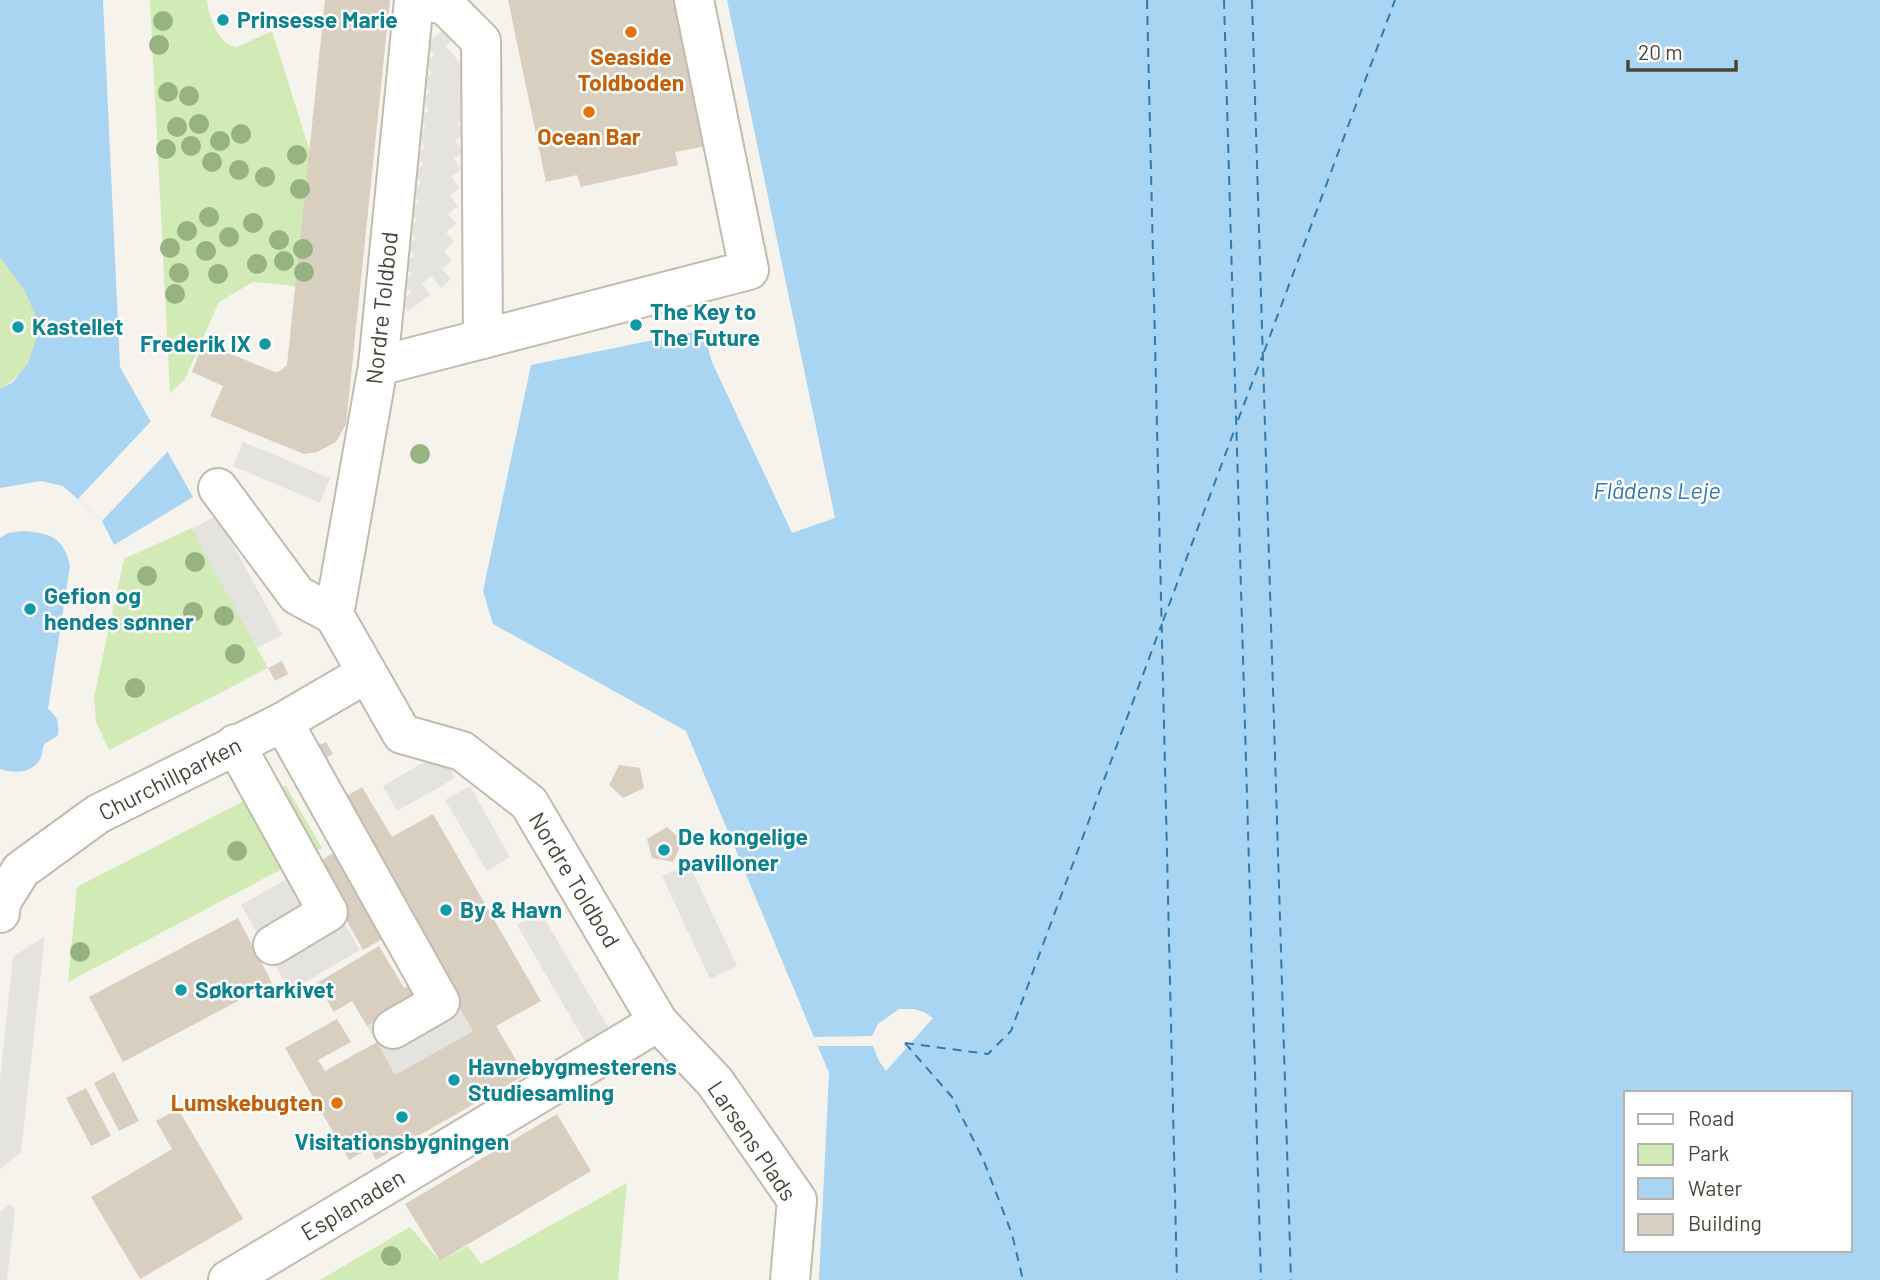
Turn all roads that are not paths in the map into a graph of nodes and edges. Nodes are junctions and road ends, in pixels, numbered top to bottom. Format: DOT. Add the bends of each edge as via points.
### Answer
graph roads {
  1 [pos="416,0"];
  2 [pos="694,0"];
  3 [pos="483,339"];
  4 [pos="378,366"];
  5 [pos="218,488"];
  6 [pos="334,615"];
  7 [pos="367,673"];
  8 [pos="283,722"];
  9 [pos="235,744"];
  10 [pos="0,913"];
  11 [pos="273,945"];
  12 [pos="658,1022"];
  13 [pos="393,1030"];
  14 [pos="228,1280"];
  15 [pos="790,1280"];
  1 -- 3 [label="street" via="445,5 481,41"];
  1 -- 4 [label="street, Nordre Toldbod"];
  2 -- 3 [label="street" via="749,270"];
  3 -- 4 [label="street"];
  4 -- 6 [label="street, Nordre Toldbod"];
  5 -- 6 [label="street" via="297,595"];
  6 -- 7 [label="street, Nordre Toldbod"];
  7 -- 8 [label="street, Churchillparken"];
  7 -- 12 [label="street, Nordre Toldbod" via="402,734 463,751 528,803"];
  8 -- 9 [label="street, Churchillparken"];
  8 -- 13 [label="street" via="440,1002"];
  9 -- 10 [label="street, Churchillparken" via="98,814 21,870 1,902"];
  9 -- 11 [label="street" via="328,912"];
  12 -- 14 [label="street, Esplanaden"];
  12 -- 15 [label="street, Larsens Plads" via="715,1082 797,1200"];
}
